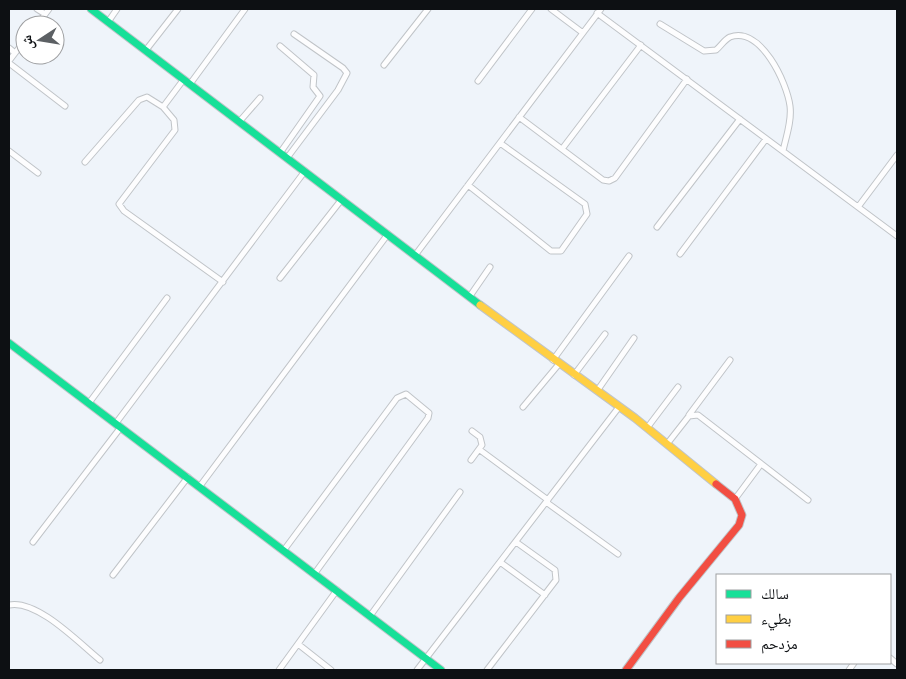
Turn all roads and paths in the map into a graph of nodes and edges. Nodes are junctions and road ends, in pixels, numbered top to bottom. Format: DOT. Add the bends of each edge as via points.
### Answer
graph roads {
  1 [pos="37,9"];
  2 [pos="49,9"];
  3 [pos="90,9"];
  4 [pos="117,9"];
  5 [pos="178,9"];
  6 [pos="245,9"];
  7 [pos="428,9"];
  8 [pos="532,9"];
  9 [pos="551,9"];
  10 [pos="599,11"];
  11 [pos="45,14"];
  12 [pos="108,22"];
  13 [pos="660,24"];
  14 [pos="583,33"];
  15 [pos="294,34"];
  16 [pos="641,45"];
  17 [pos="280,46"];
  18 [pos="9,48"];
  19 [pos="146,50"];
  20 [pos="15,52"];
  21 [pos="9,62"];
  22 [pos="384,65"];
  23 [pos="688,78"];
  24 [pos="187,81"];
  25 [pos="478,81"];
  26 [pos="260,98"];
  27 [pos="65,106"];
  28 [pos="163,107"];
  29 [pos="519,117"];
  30 [pos="740,119"];
  31 [pos="239,122"];
  32 [pos="766,139"];
  33 [pos="500,143"];
  34 [pos="562,150"];
  35 [pos="9,151"];
  36 [pos="783,151"];
  37 [pos="280,153"];
  38 [pos="897,155"];
  39 [pos="286,158"];
  40 [pos="85,162"];
  41 [pos="305,171"];
  42 [pos="38,173"];
  43 [pos="468,185"];
  44 [pos="342,199"];
  45 [pos="858,207"];
  46 [pos="657,227"];
  47 [pos="388,234"];
  48 [pos="897,236"];
  49 [pos="416,254"];
  50 [pos="680,254"];
  51 [pos="629,256"];
  52 [pos="490,267"];
  53 [pos="280,278"];
  54 [pos="223,282"];
  55 [pos="470,296"];
  56 [pos="167,298"];
  57 [pos="605,334"];
  58 [pos="634,338"];
  59 [pos="9,343"];
  60 [pos="730,360"];
  61 [pos="556,362"];
  62 [pos="574,375"];
  63 [pos="678,387"];
  64 [pos="597,391"];
  65 [pos="88,403"];
  66 [pos="523,407"];
  67 [pos="619,407"];
  68 [pos="689,416"];
  69 [pos="119,425"];
  70 [pos="647,428"];
  71 [pos="472,431"];
  72 [pos="667,444"];
  73 [pos="480,450"];
  74 [pos="471,460"];
  75 [pos="761,464"];
  76 [pos="188,477"];
  77 [pos="200,486"];
  78 [pos="460,492"];
  79 [pos="735,499"];
  80 [pos="808,500"];
  81 [pos="547,501"];
  82 [pos="33,542"];
  83 [pos="516,542"];
  84 [pos="284,550"];
  85 [pos="618,554"];
  86 [pos="500,562"];
  87 [pos="315,573"];
  88 [pos="113,575"];
  89 [pos="337,590"];
  90 [pos="545,595"];
  91 [pos="9,605"];
  92 [pos="370,616"];
  93 [pos="298,644"];
  94 [pos="426,659"];
  95 [pos="100,660"];
  96 [pos="279,670"];
  97 [pos="331,670"];
  98 [pos="417,670"];
  99 [pos="441,670"];
  100 [pos="487,670"];
  101 [pos="626,670"];
  1 -- 11 [label="street"];
  2 -- 11 [label="street"];
  3 -- 12 [label="street"];
  4 -- 12 [label="street"];
  5 -- 19 [label="street"];
  6 -- 24 [label="street"];
  7 -- 22 [label="street"];
  8 -- 25 [label="street"];
  9 -- 14 [label="street"];
  10 -- 14 [label="street"];
  10 -- 16 [label="street"];
  12 -- 19 [label="street"];
  13 -- 36 [label="street" via="704,51 716,50 734,36 749,39 765,51 777,68 789,103 790,118"];
  14 -- 29 [label="street"];
  15 -- 39 [label="street" via="346,70 347,74"];
  16 -- 23 [label="street"];
  16 -- 34 [label="street"];
  17 -- 37 [label="street" via="313,74 313,87 320,96"];
  18 -- 20 [label="street"];
  19 -- 24 [label="street"];
  20 -- 21 [label="street"];
  21 -- 27 [label="street"];
  23 -- 30 [label="street"];
  23 -- 34 [label="street" via="615,178 603,180"];
  24 -- 28 [label="street"];
  24 -- 31 [label="street"];
  26 -- 31 [label="street"];
  28 -- 40 [label="street" via="146,97 139,100"];
  28 -- 54 [label="street" via="174,120 175,130 121,199 121,208"];
  29 -- 33 [label="street"];
  29 -- 34 [label="street"];
  30 -- 32 [label="street"];
  30 -- 46 [label="street"];
  31 -- 37 [label="street"];
  32 -- 36 [label="street"];
  32 -- 50 [label="street"];
  33 -- 43 [label="street"];
  33 -- 43 [label="street" via="585,204 587,214 561,251 551,251"];
  35 -- 42 [label="street"];
  36 -- 45 [label="street"];
  37 -- 39 [label="street"];
  38 -- 45 [label="street"];
  39 -- 41 [label="street"];
  41 -- 44 [label="street"];
  41 -- 54 [label="street"];
  43 -- 49 [label="street"];
  44 -- 47 [label="street"];
  44 -- 53 [label="street"];
  45 -- 48 [label="street"];
  47 -- 49 [label="street"];
  47 -- 77 [label="street"];
  49 -- 55 [label="street"];
  51 -- 61 [label="street"];
  52 -- 55 [label="street"];
  54 -- 69 [label="street"];
  55 -- 61 [label="street"];
  56 -- 65 [label="street"];
  57 -- 62 [label="street"];
  58 -- 64 [label="street"];
  59 -- 65 [label="street"];
  60 -- 68 [label="street"];
  61 -- 62 [label="street"];
  61 -- 66 [label="street"];
  62 -- 64 [label="street"];
  63 -- 70 [label="street"];
  64 -- 67 [label="street"];
  65 -- 69 [label="street"];
  67 -- 70 [label="street"];
  67 -- 81 [label="street"];
  68 -- 72 [label="street"];
  68 -- 75 [label="street" via="698,415"];
  69 -- 76 [label="street"];
  69 -- 82 [label="street"];
  70 -- 72 [label="street"];
  71 -- 73 [label="street" via="482,441"];
  72 -- 79 [label="street"];
  73 -- 74 [label="street"];
  73 -- 81 [label="street"];
  75 -- 79 [label="street"];
  75 -- 80 [label="street"];
  76 -- 77 [label="street"];
  76 -- 88 [label="street"];
  77 -- 84 [label="street"];
  78 -- 92 [label="street"];
  79 -- 101 [label="street" via="742,515 739,525"];
  81 -- 83 [label="street"];
  81 -- 85 [label="street"];
  83 -- 86 [label="street"];
  83 -- 90 [label="street" via="555,570 556,580"];
  84 -- 87 [label="street"];
  84 -- 87 [label="street" via="397,398 406,394 426,409 428,418"];
  86 -- 90 [label="street"];
  86 -- 94 [label="street"];
  87 -- 89 [label="street"];
  89 -- 92 [label="street"];
  89 -- 93 [label="street"];
  90 -- 100 [label="street"];
  91 -- 95 [label="street" via="34,608"];
  92 -- 94 [label="street"];
  93 -- 96 [label="street"];
  93 -- 97 [label="street"];
  94 -- 98 [label="street"];
  94 -- 99 [label="street"];
}
